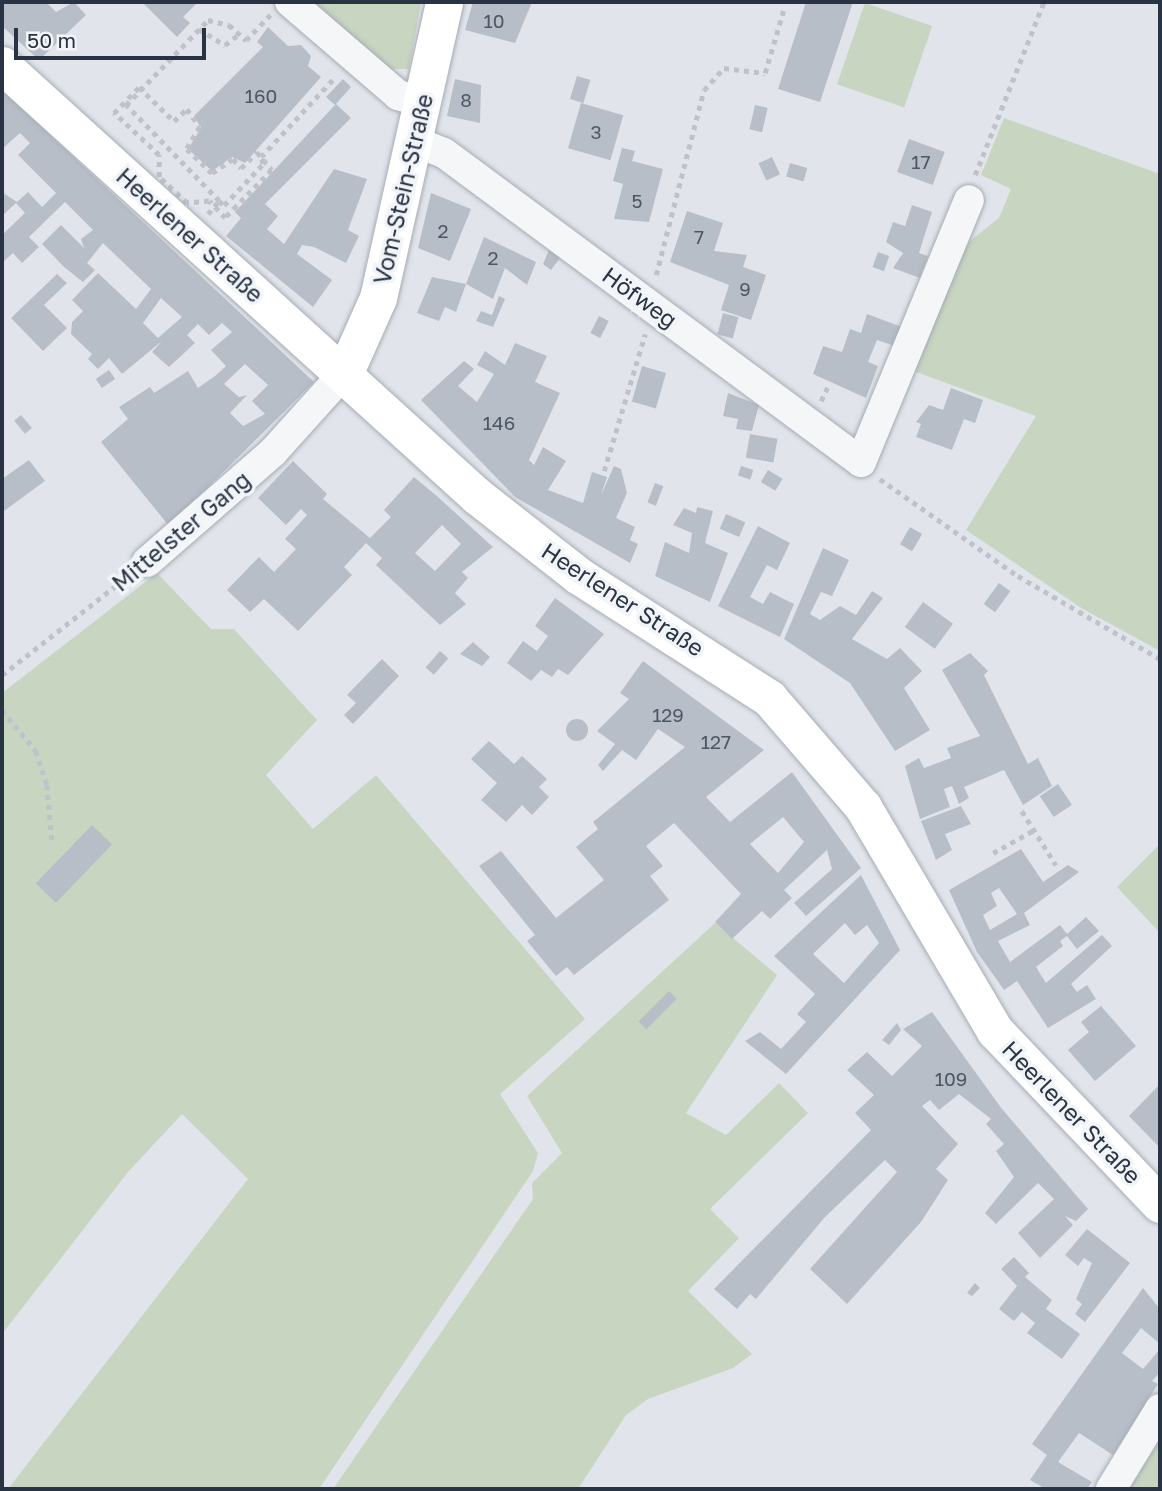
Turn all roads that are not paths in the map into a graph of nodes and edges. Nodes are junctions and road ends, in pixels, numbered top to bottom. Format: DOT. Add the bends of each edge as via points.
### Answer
graph roads {
  1 [pos="444,2"];
  2 [pos="282,7"];
  3 [pos="2,65"];
  4 [pos="423,102"];
  5 [pos="414,141"];
  6 [pos="968,200"];
  7 [pos="345,372"];
  8 [pos="147,562"];
  9 [pos="1160,1204"];
  10 [pos="1160,1409"];
  11 [pos="1111,1489"];
  1 -- 4 [label="main road, Vom-Stein-Straße"];
  2 -- 4 [label="street" via="355,56 398,95"];
  3 -- 7 [label="main road, Heerlener Straße"];
  4 -- 5 [label="main road, Vom-Stein-Straße"];
  5 -- 6 [label="street, Höfweg" via="443,153 861,462"];
  5 -- 7 [label="main road, Vom-Stein-Straße" via="378,298"];
  7 -- 8 [label="street, Mittelster Gang" via="274,452"];
  7 -- 9 [label="main road, Heerlener Straße" via="518,530 579,576 730,669 806,735 863,807 995,1031"];
  10 -- 11 [label="street"];
}
